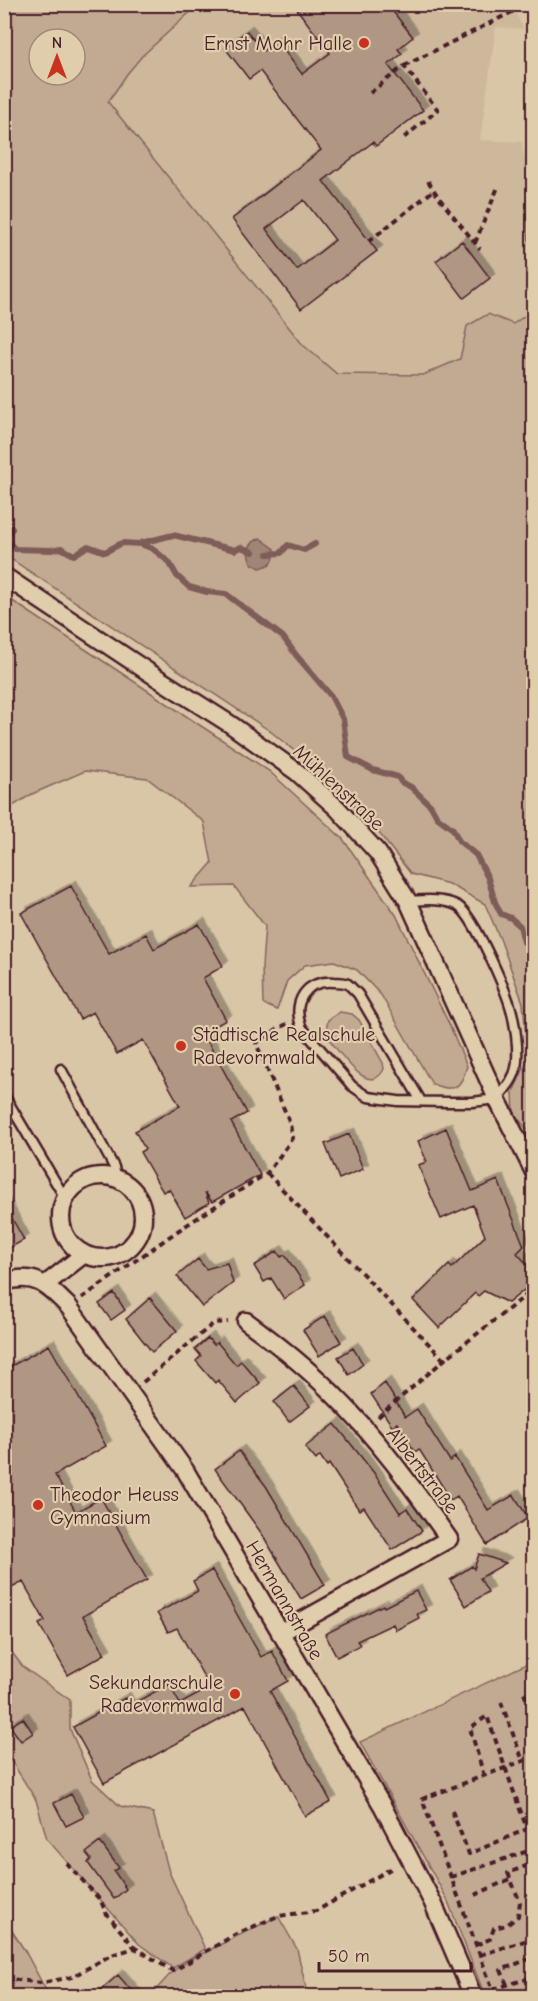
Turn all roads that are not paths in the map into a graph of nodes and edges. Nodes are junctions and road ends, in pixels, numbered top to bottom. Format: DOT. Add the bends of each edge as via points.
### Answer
graph roads {
  1 [pos="4,576"];
  2 [pos="408,901"];
  3 [pos="61,1069"];
  4 [pos="4,1095"];
  5 [pos="497,1099"];
  6 [pos="421,1101"];
  7 [pos="534,1172"];
  8 [pos="116,1178"];
  9 [pos="65,1198"];
  10 [pos="84,1255"];
  11 [pos="4,1282"];
  12 [pos="46,1284"];
  13 [pos="246,1321"];
  14 [pos="280,1633"];
  15 [pos="473,1996"];
  1 -- 2 [label="street, Mühlenstraße" via="297,772 378,853"];
  2 -- 5 [label="street, Mühlenstraße"];
  2 -- 5 [label="lane" via="437,900 459,907 472,923 495,969 513,1016 516,1046 511,1081"];
  3 -- 8 [label="lane" via="114,1167"];
  4 -- 9 [label="lane"];
  5 -- 6 [label="lane"];
  5 -- 7 [label="street, Mühlenstraße"];
  6 -- 6 [label="lane" via="358,994 346,983 326,981 300,998 297,1017 302,1028 352,1086 368,1097"];
  8 -- 9 [label="street" via="88,1178 75,1185"];
  8 -- 10 [label="street" via="137,1195 143,1216 140,1233 121,1254 102,1259"];
  9 -- 10 [label="street" via="60,1214 63,1231 73,1247"];
  10 -- 12 [label="street"];
  11 -- 12 [label="street" via="20,1278"];
  12 -- 14 [label="street, Hermannstraße" via="69,1307 185,1470"];
  13 -- 14 [label="street, Albertstraße" via="282,1347 332,1393 416,1492 449,1539"];
  14 -- 15 [label="street, Hermannstraße" via="383,1807 433,1903"];
}
